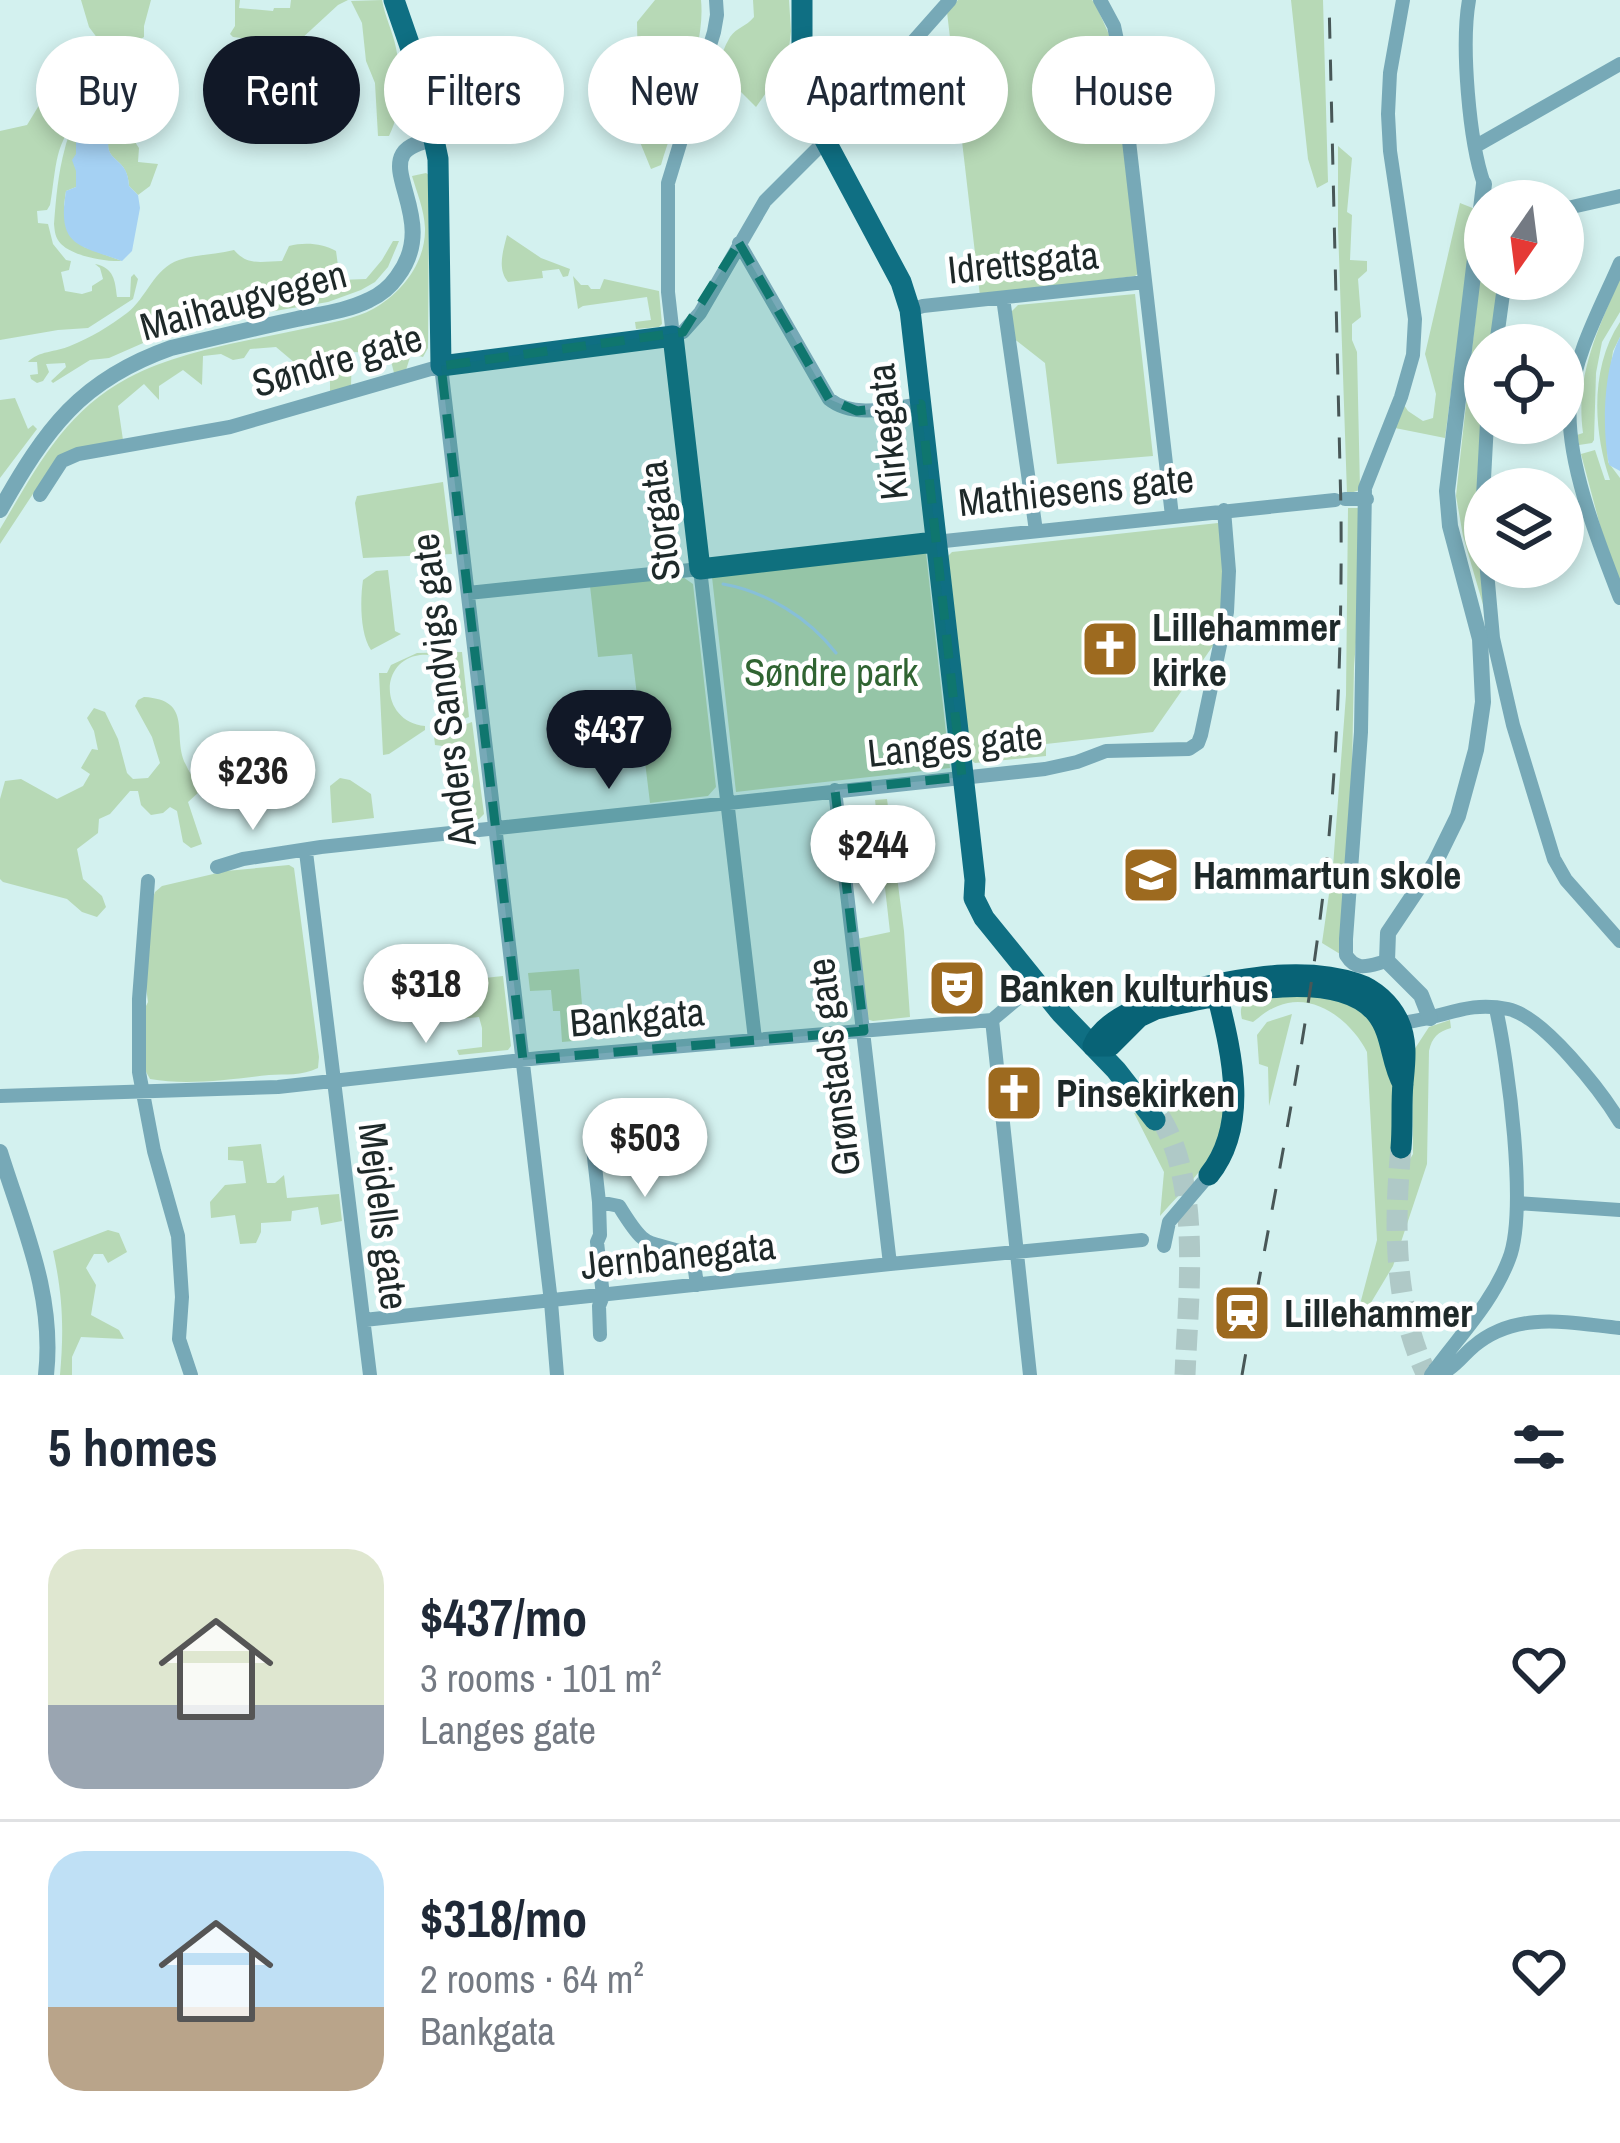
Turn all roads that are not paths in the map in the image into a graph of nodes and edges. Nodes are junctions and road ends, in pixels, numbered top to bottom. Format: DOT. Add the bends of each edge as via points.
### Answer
graph roads {
  1 [pos="394,0"];
  2 [pos="716,0"];
  3 [pos="802,0"];
  4 [pos="950,0"];
  5 [pos="1100,0"];
  6 [pos="1403,0"];
  7 [pos="1469,0"];
  8 [pos="406,36"];
  9 [pos="802,36"];
  10 [pos="916,36"];
  11 [pos="1620,64"];
  12 [pos="417,144"];
  13 [pos="437,144"];
  14 [pos="822,144"];
  15 [pos="827,144"];
  16 [pos="1476,146"];
  17 [pos="1483,180"];
  18 [pos="1620,196"];
  19 [pos="1584,204"];
  20 [pos="740,243"];
  21 [pos="1620,263"];
  22 [pos="1144,282"];
  23 [pos="1003,298"];
  24 [pos="1470,300"];
  25 [pos="910,310"];
  26 [pos="673,336"];
  27 [pos="441,366"];
  28 [pos="921,404"];
  29 [pos="1486,444"];
  30 [pos="40,495"];
  31 [pos="1367,499"];
  32 [pos="0,510"];
  33 [pos="1224,510"];
  34 [pos="1172,516"];
  35 [pos="1036,531"];
  36 [pos="935,542"];
  37 [pos="700,568"];
  38 [pos="468,593"];
  39 [pos="1620,598"];
  40 [pos="1486,639"];
  41 [pos="962,777"];
  42 [pos="836,790"];
  43 [pos="727,803"];
  44 [pos="496,829"];
  45 [pos="305,852"];
  46 [pos="217,867"];
  47 [pos="148,880"];
  48 [pos="1620,941"];
  49 [pos="1387,961"];
  50 [pos="1043,976"];
  51 [pos="1225,992"];
  52 [pos="1496,1009"];
  53 [pos="1428,1018"];
  54 [pos="992,1020"];
  55 [pos="864,1030"];
  56 [pos="1396,1030"];
  57 [pos="755,1040"];
  58 [pos="1100,1042"];
  59 [pos="523,1060"];
  60 [pos="334,1080"];
  61 [pos="143,1093"];
  62 [pos="0,1096"];
  63 [pos="1620,1122"];
  64 [pos="592,1138"];
  65 [pos="1401,1148"];
  66 [pos="2,1166"];
  67 [pos="1209,1175"];
  68 [pos="599,1202"];
  69 [pos="1517,1203"];
  70 [pos="1620,1210"];
  71 [pos="1142,1240"];
  72 [pos="1164,1246"];
  73 [pos="1017,1252"];
  74 [pos="890,1264"];
  75 [pos="697,1285"];
  76 [pos="603,1296"];
  77 [pos="551,1302"];
  78 [pos="364,1320"];
  79 [pos="1620,1328"];
  80 [pos="600,1335"];
  81 [pos="1433,1372"];
  82 [pos="46,1375"];
  83 [pos="191,1375"];
  84 [pos="370,1375"];
  85 [pos="557,1375"];
  86 [pos="1030,1375"];
  1 -- 8 [label="main road, Anders Sandvigs gate"];
  2 -- 26 [label="street, Storgata" via="714,32 668,183"];
  3 -- 9 [label="main road, Kirkegata"];
  4 -- 10 [label="street"];
  5 -- 22 [label="street" via="1117,36"];
  6 -- 31 [label="street" via="1388,114 1415,319 1411,368"];
  7 -- 16 [label="street"];
  11 -- 16 [label="street"];
  12 -- 32 [label="street, Maihaugvegen" via="400,163 414,238 387,290 352,307 171,348 115,372 65,413"];
  13 -- 27 [label="main road, Anders Sandvigs gate"];
  14 -- 20 [label="street" via="765,201"];
  15 -- 25 [label="main road, Kirkegata"];
  16 -- 17 [label="street"];
  18 -- 19 [label="street"];
  20 -- 26 [label="street" via="700,314"];
  20 -- 28 [label="street" via="829,399 857,411"];
  21 -- 39 [label="street" via="1576,373 1570,420 1586,501"];
  22 -- 23 [label="street, Idrettsgata"];
  22 -- 34 [label="street"];
  23 -- 25 [label="street, Idrettsgata"];
  23 -- 35 [label="street"];
  24 -- 40 [label="street" via="1447,491 1450,526"];
  25 -- 28 [label="main road, Kirkegata"];
  26 -- 27 [label="main road, Søndre gate"];
  26 -- 37 [label="main road, Storgata"];
  27 -- 30 [label="street, Søndre gate" via="230,427 78,454 62,461"];
  27 -- 38 [label="street, Anders Sandvigs gate"];
  28 -- 36 [label="main road, Kirkegata"];
  29 -- 40 [label="street"];
  31 -- 33 [label="street, Mathiesens gate"];
  31 -- 49 [label="street" via="1346,955 1357,967"];
  33 -- 34 [label="street, Mathiesens gate"];
  33 -- 41 [label="street, Langes gate" via="1228,590 1198,742"];
  34 -- 35 [label="street, Mathiesens gate"];
  35 -- 36 [label="street, Mathiesens gate"];
  36 -- 37 [label="main road, Mathiesens gate"];
  36 -- 41 [label="main road, Kirkegata"];
  37 -- 38 [label="street, Mathiesens gate"];
  37 -- 43 [label="street, Storgata"];
  38 -- 44 [label="street, Anders Sandvigs gate"];
  40 -- 48 [label="street" via="1554,859"];
  40 -- 49 [label="street" via="1468,784 1436,863 1388,934"];
  41 -- 42 [label="street, Langes gate"];
  41 -- 50 [label="main road, Kirkegata" via="974,898"];
  42 -- 43 [label="street, Langes gate"];
  42 -- 55 [label="street, Grønstads gate"];
  43 -- 44 [label="street, Langes gate"];
  43 -- 57 [label="street, Storgata"];
  44 -- 45 [label="street, Langes gate"];
  44 -- 59 [label="street, Anders Sandvigs gate"];
  45 -- 46 [label="street, Langes gate"];
  45 -- 60 [label="street, Mejdells gate"];
  47 -- 61 [label="street" via="138,1019"];
  49 -- 53 [label="street" via="1421,994"];
  50 -- 54 [label="street"];
  50 -- 58 [label="main road, Kirkegata"];
  51 -- 56 [label="highway" via="1285,975 1347,981 1375,993"];
  51 -- 58 [label="highway" via="1153,1000"];
  51 -- 67 [label="highway" via="1232,1134"];
  52 -- 53 [label="street" via="1468,1006"];
  52 -- 63 [label="street" via="1527,1017 1558,1044"];
  52 -- 69 [label="street"];
  53 -- 56 [label="street" via="1420,1030"];
  54 -- 55 [label="street, Bankgata"];
  54 -- 73 [label="street"];
  55 -- 57 [label="street, Bankgata"];
  55 -- 74 [label="street, Grønstads gate"];
  56 -- 65 [label="highway" via="1407,1066"];
  57 -- 59 [label="street, Bankgata"];
  58 -- 58 [label="main road" via="1115,1070 1157,1118 1143,1094"];
  59 -- 60 [label="street, Bankgata"];
  59 -- 77 [label="street, Anders Sandvigs gate"];
  60 -- 61 [label="street, Bankgata"];
  60 -- 78 [label="street, Mejdells gate"];
  61 -- 62 [label="street, Bankgata"];
  61 -- 83 [label="street" via="178,1236 179,1339"];
  64 -- 68 [label="street"];
  66 -- 82 [label="street" via="44,1290"];
  67 -- 72 [label="street" via="1169,1222"];
  68 -- 75 [label="street" via="619,1206 643,1240 693,1256"];
  68 -- 76 [label="street"];
  69 -- 70 [label="street"];
  69 -- 81 [label="street" via="1501,1278"];
  71 -- 73 [label="street, Jernbanegata"];
  73 -- 74 [label="street, Jernbanegata"];
  73 -- 86 [label="street"];
  74 -- 75 [label="street, Jernbanegata"];
  75 -- 76 [label="street, Jernbanegata"];
  76 -- 77 [label="street, Jernbanegata"];
  76 -- 80 [label="street"];
  77 -- 78 [label="street, Jernbanegata"];
  77 -- 85 [label="street, Anders Sandvigs gate"];
  78 -- 84 [label="street, Mejdells gate"];
  79 -- 81 [label="street" via="1524,1322"];
}
